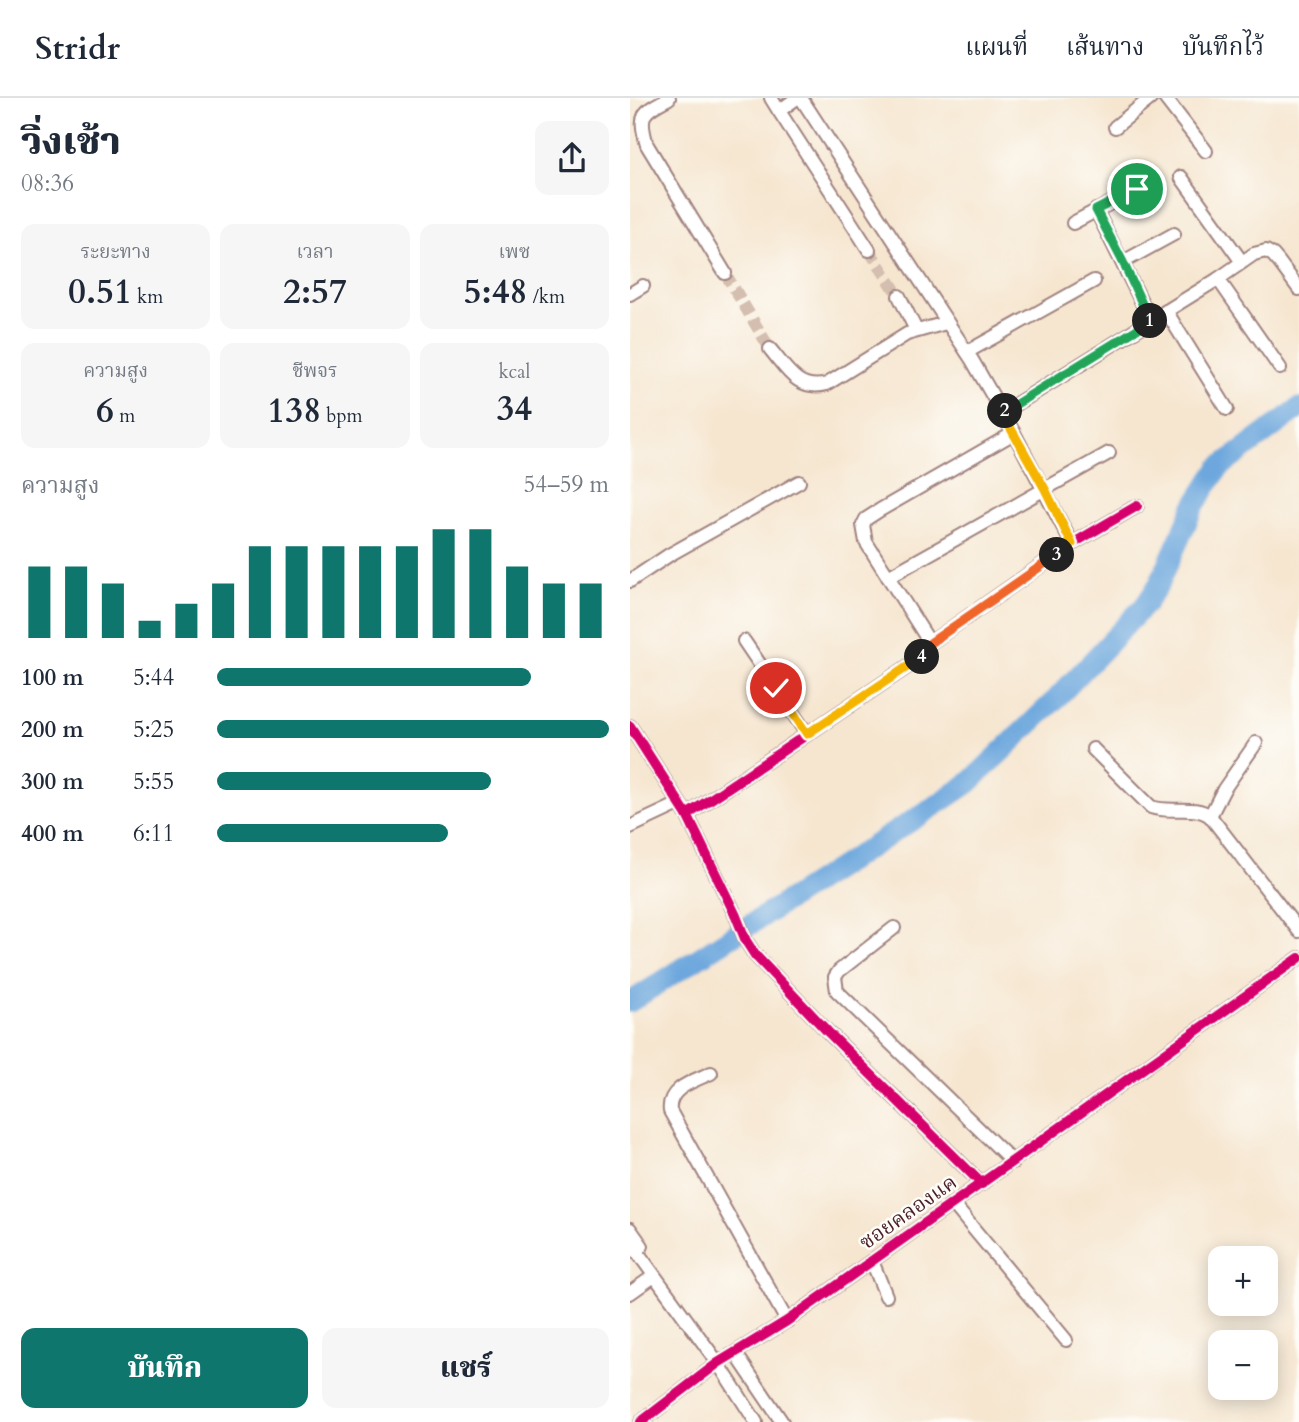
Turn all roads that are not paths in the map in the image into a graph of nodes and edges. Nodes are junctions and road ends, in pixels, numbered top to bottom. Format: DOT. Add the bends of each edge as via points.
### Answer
graph roads {
  1 [pos="668,98"];
  2 [pos="771,98"];
  3 [pos="799,98"];
  4 [pos="1152,98"];
  5 [pos="1165,98"];
  6 [pos="779,111"];
  7 [pos="1115,127"];
  8 [pos="1206,151"];
  9 [pos="1181,177"];
  10 [pos="1137,189"];
  11 [pos="1096,210"];
  12 [pos="1073,223"];
  13 [pos="1174,234"];
  14 [pos="869,250"];
  15 [pos="1123,262"];
  16 [pos="1242,262"];
  17 [pos="725,273"];
  18 [pos="1218,279"];
  19 [pos="1094,281"];
  20 [pos="643,286"];
  21 [pos="1299,289"];
  22 [pos="630,293"];
  23 [pos="899,296"];
  24 [pos="1166,311"];
  25 [pos="1151,321"];
  26 [pos="946,323"];
  27 [pos="916,330"];
  28 [pos="770,349"];
  29 [pos="967,352"];
  30 [pos="1280,368"];
  31 [pos="1227,409"];
  32 [pos="1002,413"];
  33 [pos="1014,433"];
  34 [pos="1109,453"];
  35 [pos="799,482"];
  36 [pos="1045,489"];
  37 [pos="1137,506"];
  38 [pos="1072,544"];
  39 [pos="888,577"];
  40 [pos="630,581"];
  41 [pos="744,641"];
  42 [pos="930,643"];
  43 [pos="630,726"];
  44 [pos="807,734"];
  45 [pos="1256,744"];
  46 [pos="1093,749"];
  47 [pos="683,809"];
  48 [pos="1210,816"];
  49 [pos="630,827"];
  50 [pos="894,929"];
  51 [pos="1299,931"];
  52 [pos="1299,958"];
  53 [pos="711,1073"];
  54 [pos="1013,1162"];
  55 [pos="982,1184"];
  56 [pos="953,1204"];
  57 [pos="630,1229"];
  58 [pos="630,1242"];
  59 [pos="872,1261"];
  60 [pos="654,1276"];
  61 [pos="630,1293"];
  62 [pos="886,1296"];
  63 [pos="787,1321"];
  64 [pos="1066,1340"];
  65 [pos="706,1346"];
  66 [pos="736,1354"];
  67 [pos="718,1363"];
  68 [pos="641,1422"];
  69 [pos="756,1422"];
  70 [pos="782,1422"];
  1 -- 17 [label="street" via="647,110 643,119 647,145"];
  2 -- 6 [label="street"];
  3 -- 6 [label="street"];
  3 -- 26 [label="street"];
  4 -- 7 [label="street"];
  5 -- 8 [label="street"];
  6 -- 14 [label="street"];
  9 -- 16 [label="street"];
  10 -- 11 [label="street"];
  11 -- 12 [label="street"];
  11 -- 15 [label="street"];
  13 -- 15 [label="street"];
  15 -- 25 [label="street"];
  16 -- 18 [label="street"];
  16 -- 21 [label="street" via="1266,251"];
  18 -- 24 [label="street"];
  18 -- 30 [label="street"];
  19 -- 29 [label="street"];
  20 -- 22 [label="street"];
  23 -- 27 [label="street"];
  24 -- 25 [label="street"];
  24 -- 31 [label="street"];
  25 -- 32 [label="street"];
  26 -- 27 [label="street"];
  26 -- 29 [label="street"];
  27 -- 28 [label="street" via="816,387 795,379"];
  29 -- 32 [label="street"];
  32 -- 33 [label="street"];
  33 -- 36 [label="street"];
  33 -- 39 [label="street" via="866,519 866,542"];
  34 -- 36 [label="street"];
  35 -- 40 [label="street"];
  36 -- 38 [label="street"];
  36 -- 39 [label="street"];
  37 -- 38 [label="street"];
  38 -- 42 [label="street"];
  39 -- 42 [label="street"];
  41 -- 44 [label="street"];
  42 -- 44 [label="street" via="917,660"];
  43 -- 47 [label="street"];
  44 -- 47 [label="street"];
  45 -- 48 [label="street"];
  46 -- 48 [label="street" via="1151,807"];
  47 -- 49 [label="street"];
  47 -- 55 [label="street" via="746,941 762,963"];
  48 -- 51 [label="street"];
  50 -- 54 [label="street" via="839,971 835,977 838,991"];
  52 -- 54 [label="street, ซอยคลองแค"];
  53 -- 63 [label="street" via="674,1093 670,1111"];
  54 -- 55 [label="street, ซอยคลองแค"];
  55 -- 56 [label="street, ซอยคลองแค"];
  56 -- 59 [label="street, ซอยคลองแค"];
  56 -- 64 [label="street"];
  57 -- 65 [label="street" via="697,1322"];
  58 -- 60 [label="street"];
  59 -- 62 [label="street"];
  59 -- 63 [label="street, ซอยคลองแค"];
  60 -- 61 [label="street"];
  60 -- 65 [label="street"];
  63 -- 66 [label="street, ซอยคลองแค"];
  65 -- 67 [label="street"];
  66 -- 67 [label="street, ซอยคลองแค"];
  66 -- 70 [label="street"];
  67 -- 68 [label="street, ซอยคลองแค"];
  67 -- 69 [label="street"];
}
